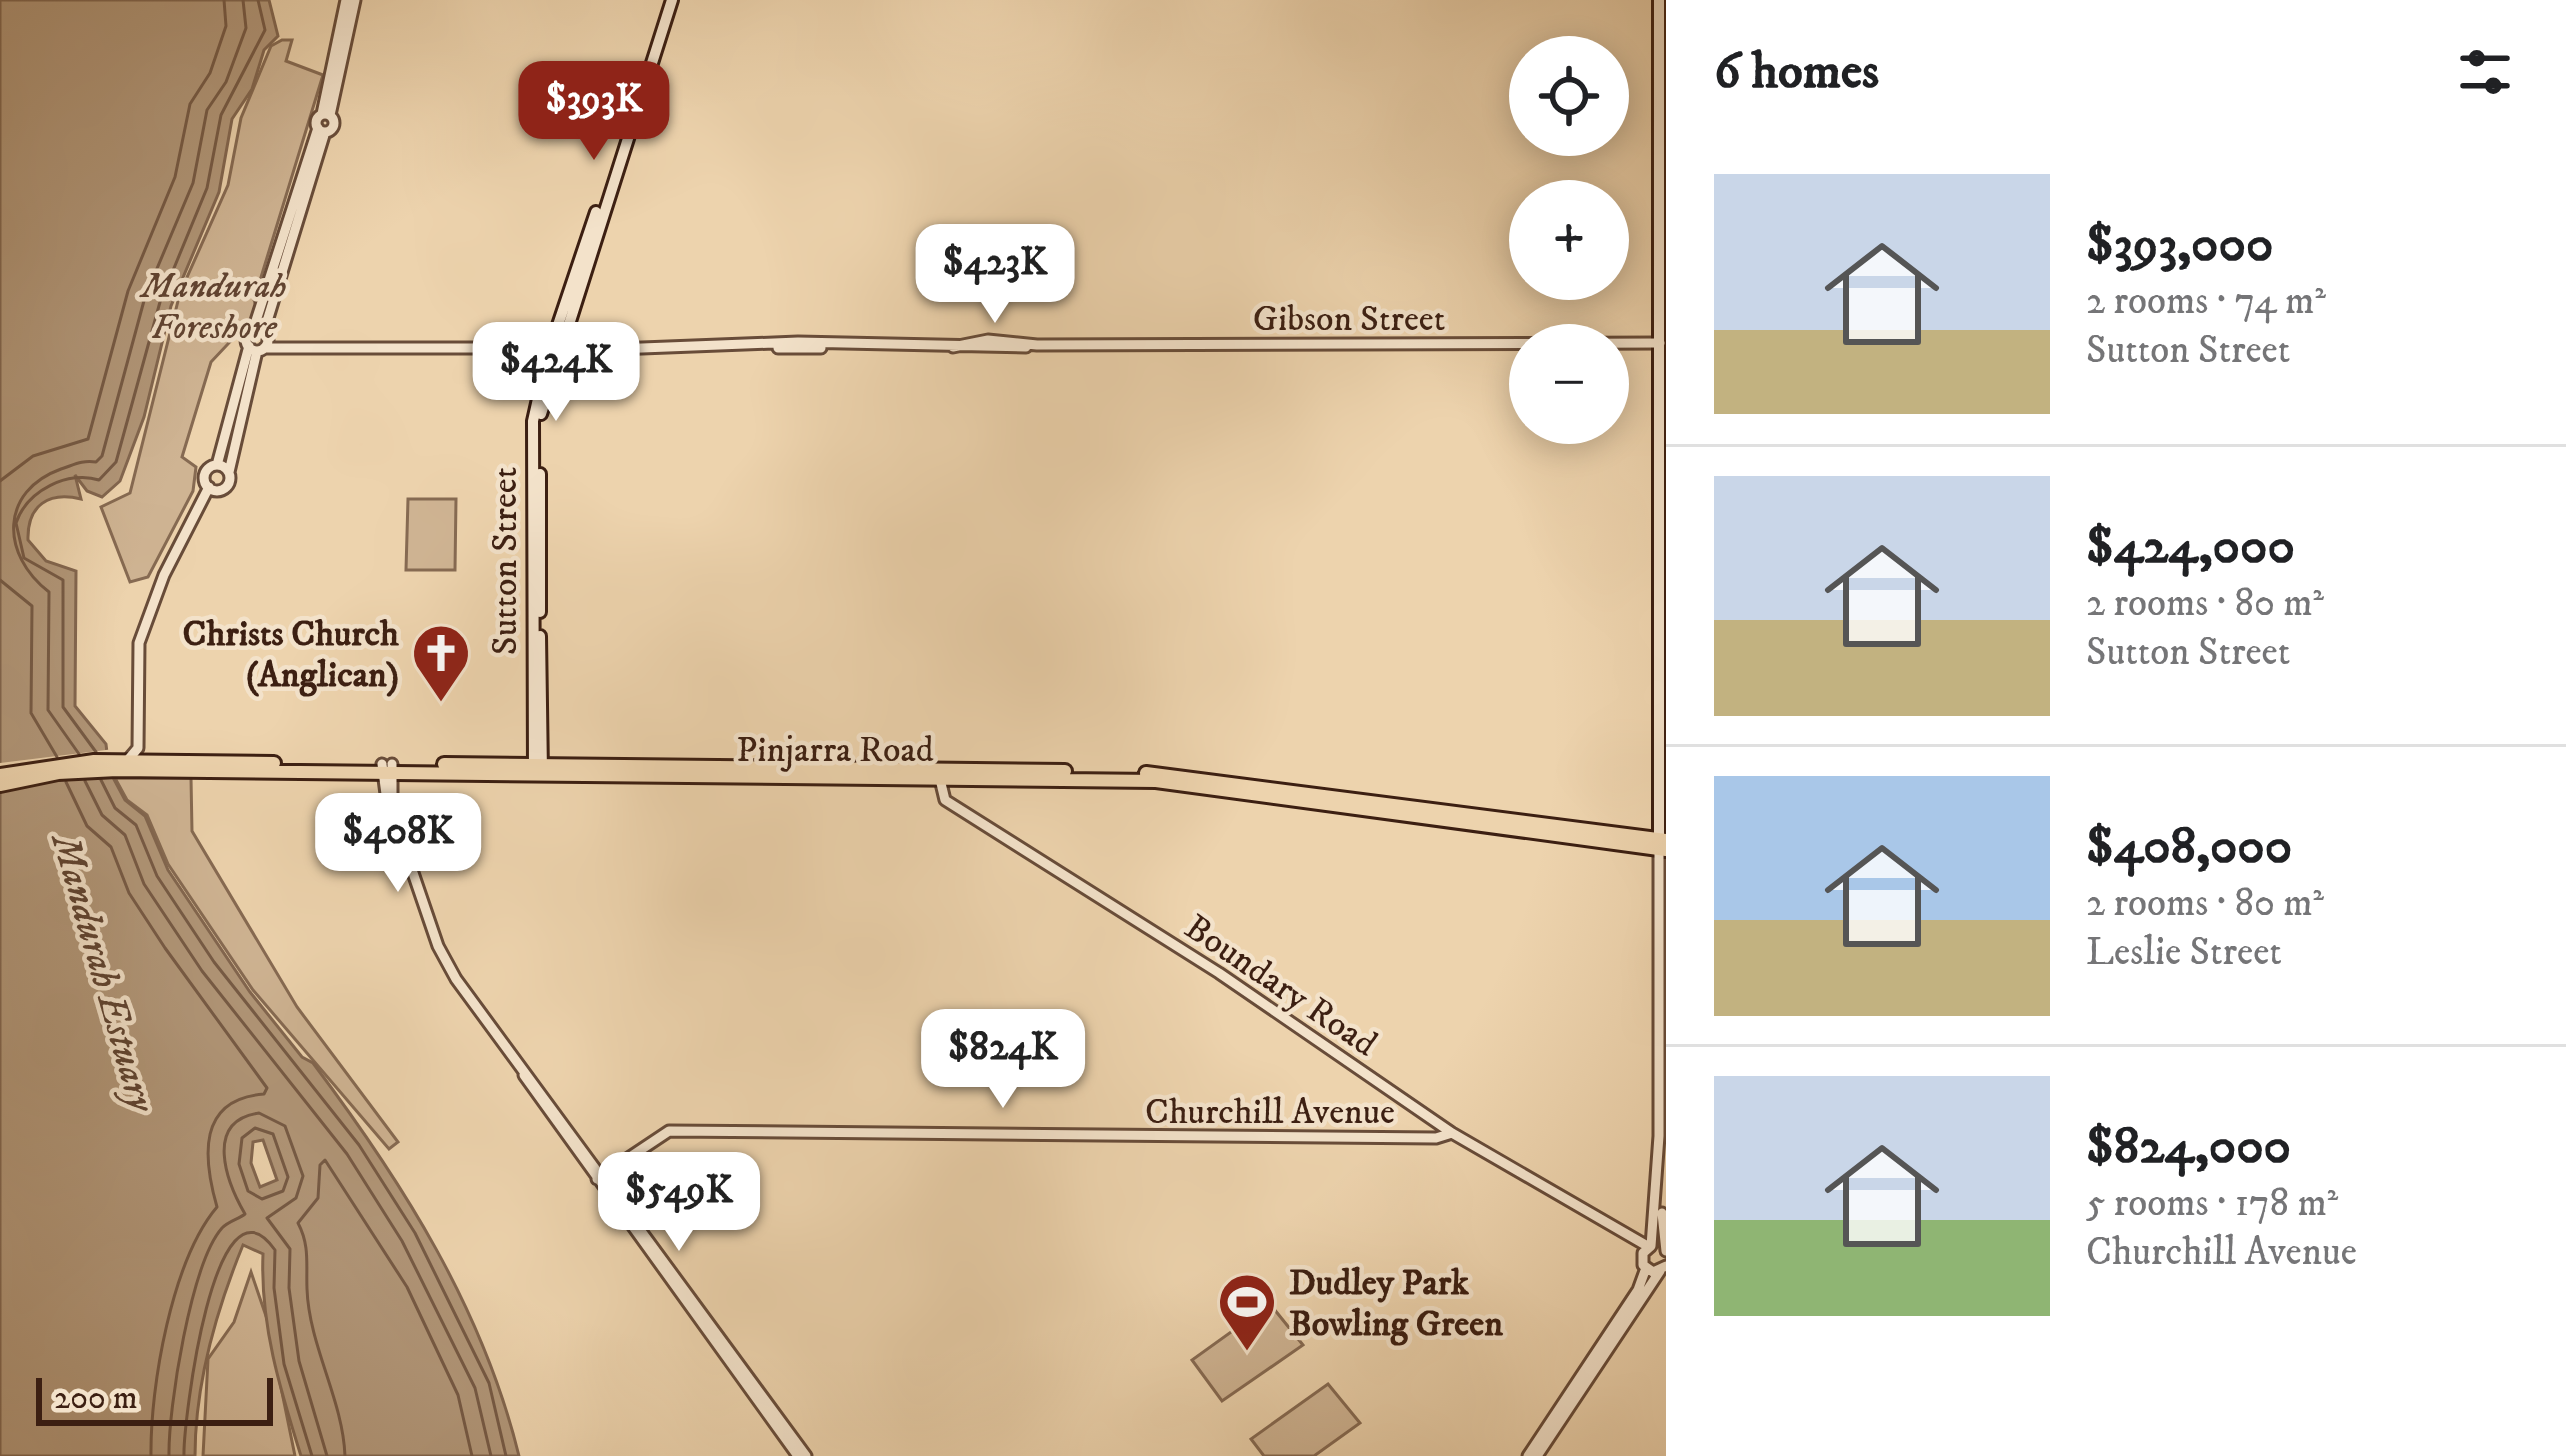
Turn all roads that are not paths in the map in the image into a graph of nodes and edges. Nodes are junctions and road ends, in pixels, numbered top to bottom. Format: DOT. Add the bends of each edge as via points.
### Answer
graph roads {
  1 [pos="350,0"];
  2 [pos="668,0"];
  3 [pos="1659,0"];
  4 [pos="259,340"];
  5 [pos="557,344"];
  6 [pos="1660,344"];
  7 [pos="217,465"];
  8 [pos="229,472"];
  9 [pos="209,487"];
  10 [pos="121,764"];
  11 [pos="387,768"];
  12 [pos="538,770"];
  13 [pos="939,774"];
  14 [pos="0,775"];
  15 [pos="0,785"];
  16 [pos="1662,844"];
  17 [pos="1452,1133"];
  18 [pos="1660,1136"];
  19 [pos="600,1177"];
  20 [pos="1666,1251"];
  21 [pos="1647,1254"];
  22 [pos="1663,1268"];
  23 [pos="802,1456"];
  24 [pos="1533,1456"];
  1 -- 4 [label="street" via="326,115"];
  2 -- 5 [label="main road, Sutton Street"];
  3 -- 6 [label="main road"];
  4 -- 5 [label="street, Gibson Street"];
  4 -- 7 [label="street"];
  4 -- 8 [label="street"];
  5 -- 6 [label="street, Gibson Street"];
  5 -- 12 [label="main road, Sutton Street" via="541,408"];
  6 -- 16 [label="main road"];
  7 -- 8 [label="street"];
  7 -- 9 [label="street" via="206,474"];
  8 -- 9 [label="street" via="225,488"];
  9 -- 10 [label="street" via="139,643 138,748"];
  10 -- 11 [label="main road, Pinjarra Road"];
  10 -- 14 [label="main road, Pinjarra Road" via="52,764"];
  10 -- 15 [label="main road, Pinjarra Road"];
  11 -- 12 [label="main road, Pinjarra Road"];
  11 -- 19 [label="street" via="438,946"];
  12 -- 13 [label="main road, Pinjarra Road"];
  13 -- 16 [label="main road, Pinjarra Road" via="1182,775"];
  13 -- 17 [label="street, Boundary Road" via="945,800"];
  16 -- 18 [label="street"];
  17 -- 19 [label="street, Churchill Avenue" via="669,1131"];
  17 -- 21 [label="street, Boundary Road"];
  18 -- 20 [label="street"];
  18 -- 21 [label="street"];
  19 -- 23 [label="street"];
  20 -- 21 [label="street"];
  21 -- 22 [label="street"];
  21 -- 24 [label="street" via="1638,1290"];
  22 -- 24 [label="street"];
}
